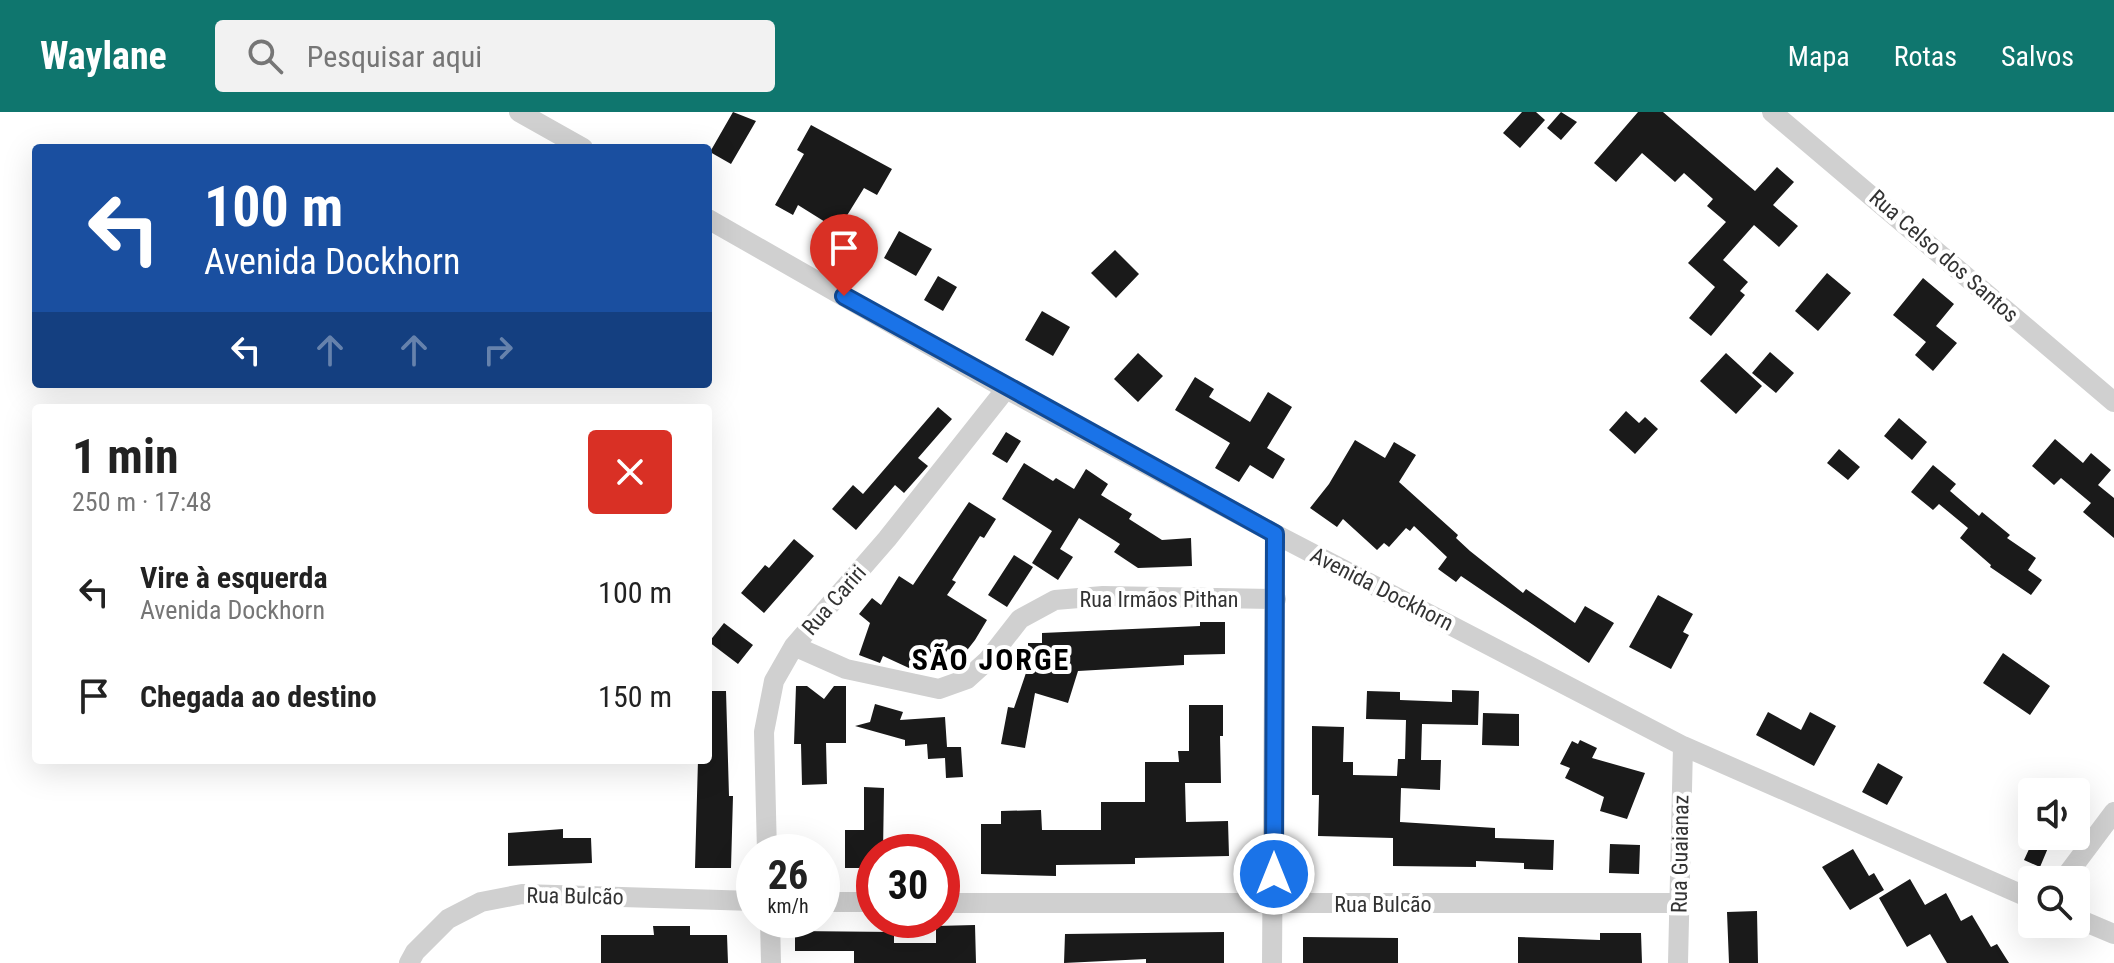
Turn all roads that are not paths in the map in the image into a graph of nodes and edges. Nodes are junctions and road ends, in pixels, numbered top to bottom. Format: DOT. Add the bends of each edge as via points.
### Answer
graph roads {
  1 [pos="519,112"];
  2 [pos="1772,112"];
  3 [pos="576,144"];
  4 [pos="712,221"];
  5 [pos="1006,389"];
  6 [pos="2114,402"];
  7 [pos="1275,534"];
  8 [pos="1276,599"];
  9 [pos="794,646"];
  10 [pos="1683,746"];
  11 [pos="2114,812"];
  12 [pos="767,834"];
  13 [pos="2074,866"];
  14 [pos="2018,893"];
  15 [pos="736,900"];
  16 [pos="960,903"];
  17 [pos="1679,903"];
  18 [pos="1274,905"];
  19 [pos="2090,924"];
  20 [pos="2114,934"];
  21 [pos="770,938"];
  22 [pos="412,957"];
  23 [pos="771,963"];
  24 [pos="1272,963"];
  25 [pos="1678,963"];
  1 -- 3 [label="street"];
  2 -- 6 [label="street, Rua Celso dos Santos"];
  4 -- 5 [label="street, Avenida Dockhorn"];
  5 -- 7 [label="street, Avenida Dockhorn"];
  5 -- 9 [label="street, Rua Cariri"];
  7 -- 8 [label="street"];
  7 -- 10 [label="street, Avenida Dockhorn"];
  8 -- 9 [label="street, Rua Irmãos Pithan" via="1055,600 1020,619 967,679 939,689 846,669"];
  8 -- 18 [label="street"];
  9 -- 12 [label="street, Rua Cariri" via="774,681 764,732"];
  10 -- 14 [label="street, Avenida Dockhorn"];
  10 -- 17 [label="street, Rua Guaianaz"];
  11 -- 13 [label="street"];
  15 -- 22 [label="street, Rua Bulcão" via="522,894 481,902 448,919"];
  16 -- 18 [label="street, Rua Bulcão"];
  17 -- 18 [label="street, Rua Bulcão"];
  17 -- 25 [label="street, Rua Guaianaz"];
  18 -- 24 [label="street"];
  19 -- 20 [label="street"];
  21 -- 23 [label="street"];
}
